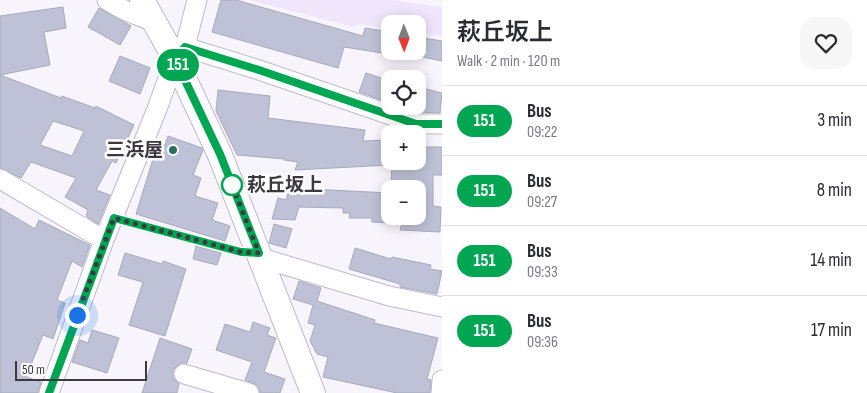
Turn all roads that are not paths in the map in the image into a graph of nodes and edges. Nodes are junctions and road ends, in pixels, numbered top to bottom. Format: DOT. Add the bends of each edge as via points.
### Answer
graph roads {
  1 [pos="107,0"];
  2 [pos="142,0"];
  3 [pos="197,0"];
  4 [pos="154,22"];
  5 [pos="180,53"];
  6 [pos="442,124"];
  7 [pos="0,179"];
  8 [pos="114,218"];
  9 [pos="104,240"];
  10 [pos="260,256"];
  11 [pos="442,307"];
  12 [pos="184,374"];
  13 [pos="442,380"];
  14 [pos="49,393"];
  15 [pos="249,393"];
  16 [pos="313,393"];
  17 [pos="441,393"];
  1 -- 4 [label="street"];
  2 -- 4 [label="street"];
  3 -- 5 [label="street"];
  4 -- 5 [label="street"];
  5 -- 6 [label="street" via="259,70 416,124"];
  5 -- 8 [label="street"];
  5 -- 10 [label="street"];
  7 -- 9 [label="street"];
  8 -- 9 [label="street"];
  8 -- 10 [label="lane"];
  9 -- 14 [label="street"];
  10 -- 11 [label="street" via="389,296"];
  10 -- 16 [label="street"];
  12 -- 15 [label="street"];
  13 -- 17 [label="street"];
}
